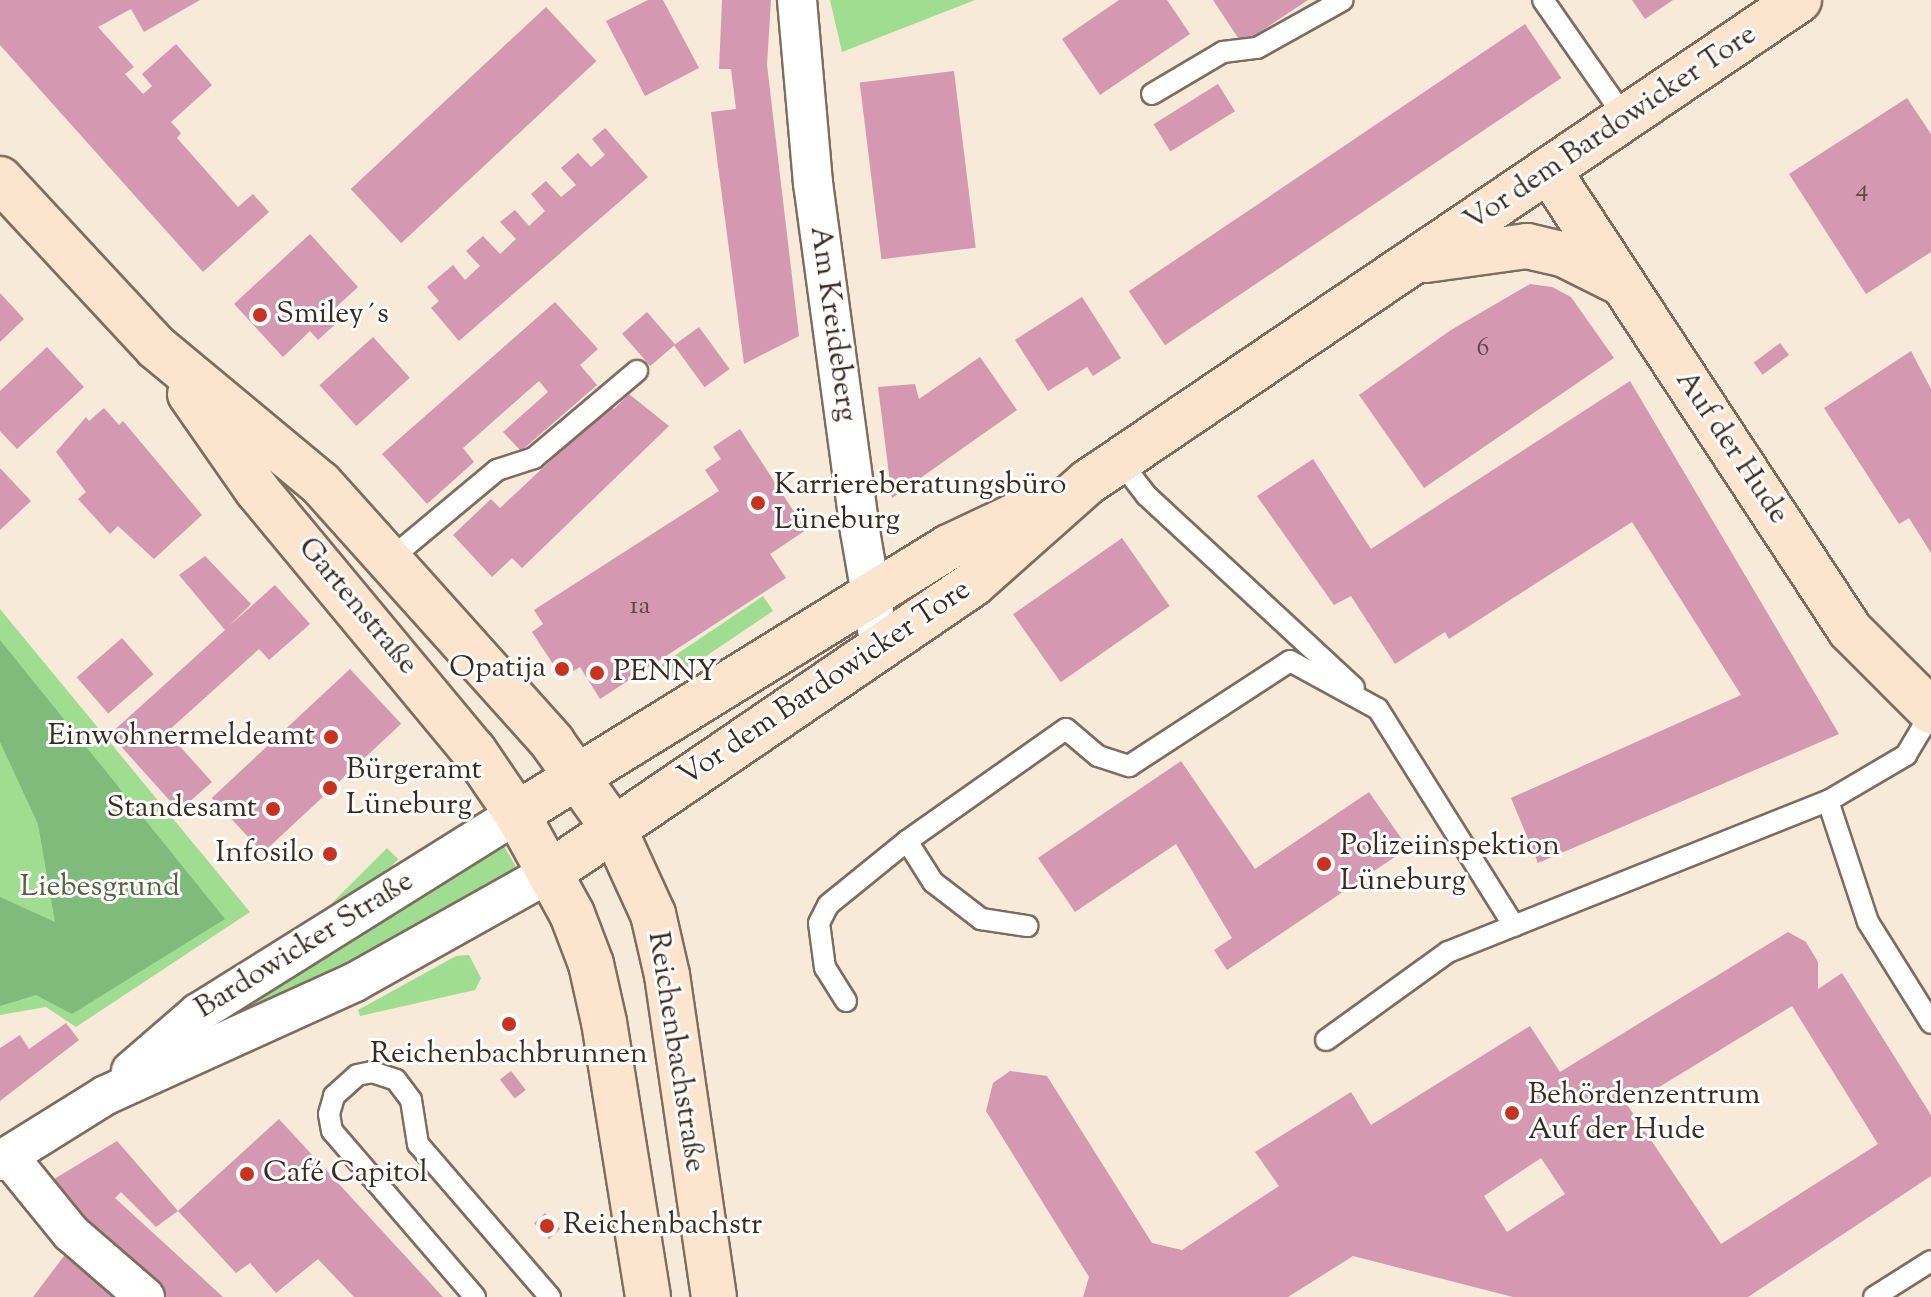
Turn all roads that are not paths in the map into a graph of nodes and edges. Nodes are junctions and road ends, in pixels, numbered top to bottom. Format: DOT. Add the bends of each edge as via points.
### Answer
graph roads {
  1 [pos="797,0"];
  2 [pos="1343,0"];
  3 [pos="1543,0"];
  4 [pos="1799,0"];
  5 [pos="1152,94"];
  6 [pos="1626,119"];
  7 [pos="1549,171"];
  8 [pos="0,179"];
  9 [pos="1423,258"];
  10 [pos="1623,284"];
  11 [pos="156,347"];
  12 [pos="637,371"];
  13 [pos="1104,471"];
  14 [pos="389,560"];
  15 [pos="871,596"];
  16 [pos="880,647"];
  17 [pos="1378,709"];
  18 [pos="1931,712"];
  19 [pos="579,776"];
  20 [pos="1828,801"];
  21 [pos="517,814"];
  22 [pos="614,829"];
  23 [pos="907,841"];
  24 [pos="551,872"];
  25 [pos="1027,926"];
  26 [pos="1514,926"];
  27 [pos="846,1001"];
  28 [pos="1931,1023"];
  29 [pos="1326,1040"];
  30 [pos="106,1095"];
  31 [pos="5,1159"];
  32 [pos="1931,1261"];
  33 [pos="145,1297"];
  34 [pos="475,1297"];
  35 [pos="550,1297"];
  36 [pos="648,1297"];
  37 [pos="714,1297"];
  38 [pos="1874,1297"];
  1 -- 15 [label="street, Am Kreideberg" via="813,183"];
  2 -- 5 [label="lane" via="1257,48 1223,52"];
  3 -- 6 [label="lane"];
  4 -- 6 [label="main road, Vor dem Bardowicker Tore"];
  6 -- 7 [label="main road, Vor dem Bardowicker Tore"];
  7 -- 9 [label="main road, Vor dem Bardowicker Tore"];
  7 -- 10 [label="main road, Auf der Hude"];
  8 -- 11 [label="main road, Gartenstraße"];
  9 -- 10 [label="main road, Vor dem Bardowicker Tore" via="1527,246 1563,254"];
  9 -- 13 [label="main road, Vor dem Bardowicker Tore"];
  10 -- 18 [label="main road, Auf der Hude" via="1850,630"];
  11 -- 14 [label="main road, Gartenstraße" via="320,483"];
  11 -- 21 [label="main road, Gartenstraße" via="257,490 424,687"];
  12 -- 14 [label="lane" via="534,458 497,470"];
  13 -- 15 [label="main road, Vor dem Bardowicker Tore" via="949,547"];
  13 -- 16 [label="main road, Vor dem Bardowicker Tore" via="973,584"];
  13 -- 17 [label="lane" via="1147,496"];
  14 -- 19 [label="main road, Gartenstraße"];
  15 -- 16 [label="street, Am Kreideberg"];
  15 -- 19 [label="main road, Vor dem Bardowicker Tore"];
  16 -- 22 [label="main road, Vor dem Bardowicker Tore"];
  17 -- 23 [label="lane" via="1290,661 1129,766 1098,756 1066,729"];
  17 -- 26 [label="lane"];
  18 -- 20 [label="lane" via="1906,755"];
  19 -- 21 [label="main road, Vor dem Bardowicker Tore"];
  19 -- 22 [label="main road, Reichenbachstraße"];
  20 -- 26 [label="lane"];
  20 -- 28 [label="lane" via="1868,922"];
  21 -- 24 [label="main road, Gartenstraße"];
  21 -- 30 [label="street, Bardowicker Straße" via="198,1013"];
  22 -- 24 [label="main road, Vor dem Bardowicker Tore"];
  22 -- 37 [label="main road, Reichenbachstraße" via="653,914 667,975"];
  23 -- 25 [label="lane" via="933,882 981,919"];
  23 -- 27 [label="lane" via="828,905 819,923 825,968"];
  24 -- 30 [label="street, Bardowicker Straße" via="355,982"];
  24 -- 36 [label="main road" via="591,964"];
  26 -- 29 [label="lane" via="1448,952"];
  30 -- 31 [label="street, Bardowicker Straße"];
  31 -- 33 [label="street" via="71,1233"];
  32 -- 38 [label="lane"];
  34 -- 35 [label="lane" via="332,1131 334,1096 357,1075 372,1072 396,1080 411,1100 418,1144"];
}
